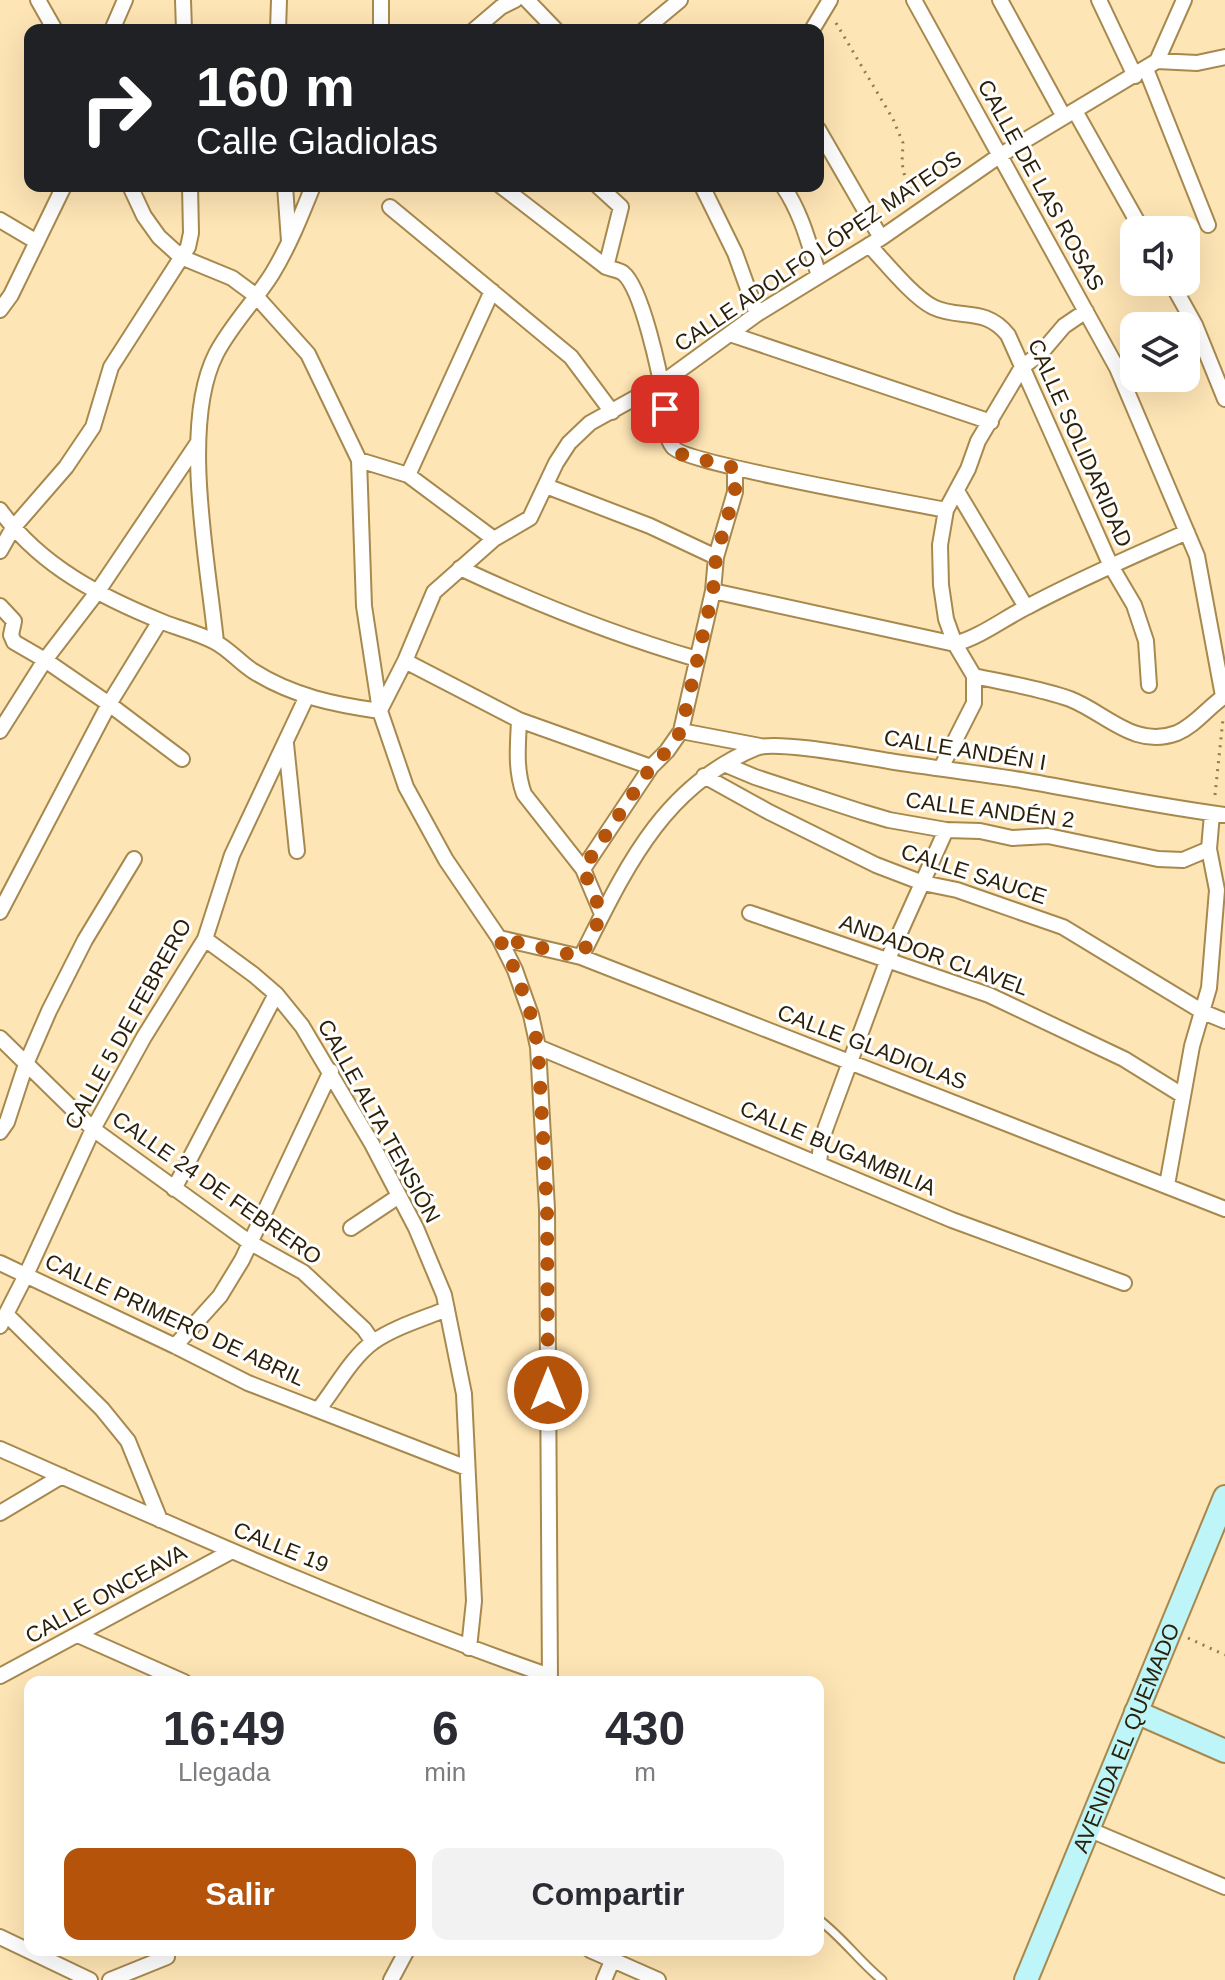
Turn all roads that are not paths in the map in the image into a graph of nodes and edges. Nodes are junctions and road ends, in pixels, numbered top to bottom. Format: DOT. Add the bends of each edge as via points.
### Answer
graph roads {
  1 [pos="38,0"];
  2 [pos="125,0"];
  3 [pos="183,0"];
  4 [pos="279,0"];
  5 [pos="381,0"];
  6 [pos="515,0"];
  7 [pos="527,0"];
  8 [pos="680,0"];
  9 [pos="914,0"];
  10 [pos="1000,0"];
  11 [pos="1099,0"];
  12 [pos="1184,0"];
  13 [pos="828,3"];
  14 [pos="501,4"];
  15 [pos="52,24"];
  16 [pos="115,24"];
  17 [pos="184,24"];
  18 [pos="278,24"];
  19 [pos="381,24"];
  20 [pos="480,24"];
  21 [pos="550,24"];
  22 [pos="651,24"];
  23 [pos="816,24"];
  24 [pos="1225,57"];
  25 [pos="1146,68"];
  26 [pos="1070,114"];
  27 [pos="824,141"];
  28 [pos="999,156"];
  29 [pos="61,192"];
  30 [pos="133,192"];
  31 [pos="190,192"];
  32 [pos="285,192"];
  33 [pos="311,192"];
  34 [pos="509,192"];
  35 [pos="605,192"];
  36 [pos="705,192"];
  37 [pos="787,192"];
  38 [pos="390,207"];
  39 [pos="1133,216"];
  40 [pos="0,220"];
  41 [pos="1208,225"];
  42 [pos="875,241"];
  43 [pos="37,242"];
  44 [pos="289,246"];
  45 [pos="181,257"];
  46 [pos="606,267"];
  47 [pos="819,276"];
  48 [pos="492,291"];
  49 [pos="255,295"];
  50 [pos="0,310"];
  51 [pos="1086,311"];
  52 [pos="757,314"];
  53 [pos="730,334"];
  54 [pos="1200,348"];
  55 [pos="1120,366"];
  56 [pos="1022,367"];
  57 [pos="1117,368"];
  58 [pos="662,383"];
  59 [pos="1225,399"];
  60 [pos="612,412"];
  61 [pos="991,422"];
  62 [pos="197,444"];
  63 [pos="359,460"];
  64 [pos="735,468"];
  65 [pos="408,475"];
  66 [pos="546,486"];
  67 [pos="957,491"];
  68 [pos="0,510"];
  69 [pos="946,510"];
  70 [pos="13,528"];
  71 [pos="1187,532"];
  72 [pos="494,539"];
  73 [pos="0,551"];
  74 [pos="716,557"];
  75 [pos="1111,566"];
  76 [pos="460,568"];
  77 [pos="98,591"];
  78 [pos="713,591"];
  79 [pos="0,606"];
  80 [pos="1026,607"];
  81 [pos="160,621"];
  82 [pos="216,642"];
  83 [pos="955,644"];
  84 [pos="697,659"];
  85 [pos="45,660"];
  86 [pos="405,661"];
  87 [pos="974,676"];
  88 [pos="1149,685"];
  89 [pos="307,696"];
  90 [pos="1224,696"];
  91 [pos="109,704"];
  92 [pos="380,711"];
  93 [pos="519,720"];
  94 [pos="0,731"];
  95 [pos="681,731"];
  96 [pos="286,741"];
  97 [pos="760,746"];
  98 [pos="182,759"];
  99 [pos="724,764"];
  100 [pos="651,767"];
  101 [pos="941,768"];
  102 [pos="704,776"];
  103 [pos="1219,815"];
  104 [pos="946,830"];
  105 [pos="1209,849"];
  106 [pos="297,851"];
  107 [pos="134,859"];
  108 [pos="583,869"];
  109 [pos="923,883"];
  110 [pos="0,912"];
  111 [pos="750,913"];
  112 [pos="602,914"];
  113 [pos="499,938"];
  114 [pos="205,939"];
  115 [pos="581,957"];
  116 [pos="888,959"];
  117 [pos="276,994"];
  118 [pos="1203,1012"];
  119 [pos="1225,1021"];
  120 [pos="0,1038"];
  121 [pos="538,1047"];
  122 [pos="850,1062"];
  123 [pos="26,1064"];
  124 [pos="331,1071"];
  125 [pos="1182,1095"];
  126 [pos="93,1129"];
  127 [pos="0,1132"];
  128 [pos="819,1164"];
  129 [pos="1167,1185"];
  130 [pos="174,1189"];
  131 [pos="399,1196"];
  132 [pos="1225,1209"];
  133 [pos="351,1228"];
  134 [pos="249,1242"];
  135 [pos="0,1263"];
  136 [pos="26,1275"];
  137 [pos="1124,1283"];
  138 [pos="447,1309"];
  139 [pos="4,1320"];
  140 [pos="373,1342"];
  141 [pos="175,1346"];
  142 [pos="318,1410"];
  143 [pos="0,1449"];
  144 [pos="467,1468"];
  145 [pos="62,1476"];
  146 [pos="1225,1497"];
  147 [pos="0,1513"];
  148 [pos="160,1520"];
  149 [pos="232,1551"];
  150 [pos="78,1635"];
  151 [pos="469,1648"];
  152 [pos="0,1676"];
  153 [pos="170,1676"];
  154 [pos="542,1676"];
  155 [pos="550,1676"];
  156 [pos="1136,1712"];
  157 [pos="1225,1751"];
  158 [pos="1088,1829"];
  159 [pos="1225,1887"];
  160 [pos="824,1924"];
  161 [pos="0,1937"];
  162 [pos="24,1948"];
  163 [pos="40,1956"];
  164 [pos="404,1956"];
  165 [pos="602,1956"];
  166 [pos="167,1957"];
  167 [pos="612,1961"];
  168 [pos="90,1980"];
  169 [pos="110,1980"];
  170 [pos="391,1980"];
  171 [pos="604,1980"];
  172 [pos="658,1980"];
  173 [pos="882,1980"];
  174 [pos="1026,1980"];
  1 -- 15 [label="street"];
  2 -- 16 [label="street"];
  3 -- 17 [label="street"];
  4 -- 18 [label="street"];
  5 -- 19 [label="street"];
  6 -- 14 [label="street"];
  7 -- 21 [label="street"];
  8 -- 22 [label="street"];
  9 -- 28 [label="street, CALLE DE LAS ROSAS"];
  10 -- 26 [label="street"];
  11 -- 25 [label="street"];
  12 -- 25 [label="street"];
  13 -- 23 [label="street"];
  14 -- 20 [label="street"];
  24 -- 25 [label="street"];
  25 -- 26 [label="street, CALLE ADOLFO LÓPEZ MATEOS"];
  25 -- 41 [label="street"];
  26 -- 28 [label="street, CALLE ADOLFO LÓPEZ MATEOS"];
  26 -- 39 [label="street"];
  27 -- 42 [label="street, CALLE SOLIDARIDAD"];
  28 -- 42 [label="street, CALLE ADOLFO LÓPEZ MATEOS"];
  28 -- 51 [label="street, CALLE DE LAS ROSAS"];
  29 -- 43 [label="street"];
  30 -- 45 [label="street" via="159,237"];
  31 -- 45 [label="street" via="191,233"];
  32 -- 44 [label="street"];
  33 -- 44 [label="street"];
  34 -- 46 [label="street"];
  35 -- 46 [label="street" via="621,207"];
  36 -- 52 [label="street"];
  37 -- 47 [label="street"];
  38 -- 48 [label="street"];
  40 -- 43 [label="street"];
  42 -- 47 [label="street, CALLE ADOLFO LÓPEZ MATEOS"];
  42 -- 56 [label="street, CALLE SOLIDARIDAD" via="907,285 933,307 976,314 1001,327"];
  43 -- 50 [label="street"];
  44 -- 49 [label="street"];
  45 -- 49 [label="street" via="232,278"];
  45 -- 70 [label="street" via="111,367 93,427"];
  46 -- 58 [label="street" via="622,273 633,287"];
  47 -- 52 [label="street, CALLE ADOLFO LÓPEZ MATEOS"];
  48 -- 60 [label="street" via="571,357"];
  48 -- 65 [label="street"];
  49 -- 62 [label="street" via="216,354 202,392"];
  49 -- 63 [label="street" via="308,354"];
  51 -- 56 [label="street"];
  51 -- 57 [label="street, CALLE DE LAS ROSAS"];
  52 -- 53 [label="street, CALLE ADOLFO LÓPEZ MATEOS"];
  53 -- 58 [label="street, CALLE ADOLFO LÓPEZ MATEOS"];
  53 -- 61 [label="street"];
  54 -- 59 [label="street"];
  55 -- 57 [label="street"];
  56 -- 61 [label="street"];
  56 -- 75 [label="street, CALLE SOLIDARIDAD"];
  57 -- 71 [label="street, CALLE DE LAS ROSAS"];
  58 -- 60 [label="street, CALLE ADOLFO LÓPEZ MATEOS"];
  58 -- 64 [label="street" via="672,447 680,454"];
  60 -- 66 [label="street, CALLE ADOLFO LÓPEZ MATEOS" via="569,443"];
  61 -- 67 [label="street"];
  62 -- 77 [label="street"];
  62 -- 82 [label="street"];
  63 -- 65 [label="street"];
  63 -- 92 [label="street" via="364,606"];
  64 -- 69 [label="street"];
  64 -- 74 [label="street" via="735,492"];
  65 -- 72 [label="street"];
  66 -- 72 [label="street, CALLE ADOLFO LÓPEZ MATEOS" via="530,518"];
  66 -- 74 [label="street"];
  67 -- 69 [label="street"];
  67 -- 80 [label="street"];
  68 -- 70 [label="street"];
  69 -- 83 [label="street" via="941,585"];
  70 -- 73 [label="street"];
  70 -- 77 [label="street" via="61,572"];
  71 -- 75 [label="street"];
  71 -- 90 [label="street, CALLE DE LAS ROSAS" via="1197,556"];
  72 -- 76 [label="street, CALLE ADOLFO LÓPEZ MATEOS"];
  74 -- 78 [label="street"];
  75 -- 80 [label="street"];
  75 -- 88 [label="street, CALLE SOLIDARIDAD" via="1134,605 1146,641"];
  76 -- 84 [label="street" via="555,612"];
  76 -- 86 [label="street, CALLE ADOLFO LÓPEZ MATEOS" via="434,592"];
  77 -- 81 [label="street"];
  77 -- 85 [label="street"];
  78 -- 83 [label="street"];
  78 -- 84 [label="street"];
  79 -- 85 [label="street" via="14,621 14,642"];
  80 -- 83 [label="street"];
  81 -- 82 [label="street"];
  81 -- 91 [label="street"];
  82 -- 89 [label="street" via="254,672"];
  83 -- 87 [label="street"];
  84 -- 95 [label="street"];
  85 -- 91 [label="street"];
  85 -- 94 [label="street"];
  86 -- 92 [label="street, CALLE ADOLFO LÓPEZ MATEOS"];
  86 -- 93 [label="street"];
  87 -- 90 [label="street" via="1072,700 1132,735 1152,738 1177,733"];
  87 -- 101 [label="street" via="974,703"];
  89 -- 92 [label="street"];
  89 -- 96 [label="street, CALLE 5 DE FEBRERO"];
  91 -- 98 [label="street"];
  91 -- 110 [label="street"];
  92 -- 113 [label="street" via="406,787 446,860"];
  93 -- 100 [label="street"];
  93 -- 108 [label="street" via="518,779 524,794"];
  95 -- 97 [label="street, CALLE ANDÉN I"];
  95 -- 100 [label="street"];
  96 -- 106 [label="street"];
  96 -- 114 [label="street, CALLE 5 DE FEBRERO" via="232,855"];
  97 -- 99 [label="street"];
  97 -- 101 [label="street, CALLE ANDÉN I"];
  99 -- 102 [label="street"];
  99 -- 104 [label="street, CALLE ANDÉN 2" via="862,812"];
  100 -- 108 [label="street"];
  101 -- 103 [label="street, CALLE ANDÉN I"];
  102 -- 109 [label="street, CALLE SAUCE"];
  102 -- 112 [label="street" via="631,858"];
  103 -- 105 [label="street"];
  104 -- 105 [label="street, CALLE ANDÉN 2" via="1012,838 1048,836 1158,859 1183,860"];
  104 -- 109 [label="street"];
  105 -- 118 [label="street" via="1217,890"];
  107 -- 123 [label="street" via="79,952"];
  108 -- 112 [label="street"];
  109 -- 116 [label="street"];
  109 -- 118 [label="street, CALLE SAUCE" via="1063,927"];
  111 -- 116 [label="street, ANDADOR CLAVEL"];
  112 -- 115 [label="street"];
  113 -- 115 [label="street, CALLE GLADIOLAS"];
  113 -- 121 [label="street" via="515,970"];
  114 -- 117 [label="street, CALLE ALTA TENSIÓN"];
  114 -- 126 [label="street, CALLE 5 DE FEBRERO"];
  115 -- 122 [label="street, CALLE GLADIOLAS"];
  116 -- 122 [label="street"];
  116 -- 125 [label="street, ANDADOR CLAVEL" via="989,995 1124,1059"];
  117 -- 124 [label="street, CALLE ALTA TENSIÓN"];
  117 -- 130 [label="street"];
  118 -- 119 [label="street, CALLE SAUCE"];
  118 -- 125 [label="street"];
  120 -- 123 [label="street, CALLE 24 DE FEBRERO"];
  121 -- 128 [label="street, CALLE BUGAMBILIA"];
  121 -- 155 [label="street" via="547,1209"];
  122 -- 128 [label="street" via="821,1143"];
  122 -- 129 [label="street, CALLE GLADIOLAS"];
  123 -- 126 [label="street, CALLE 24 DE FEBRERO"];
  123 -- 127 [label="street"];
  124 -- 131 [label="street, CALLE ALTA TENSIÓN"];
  124 -- 134 [label="street"];
  125 -- 129 [label="street"];
  126 -- 130 [label="street, CALLE 24 DE FEBRERO"];
  126 -- 136 [label="street, CALLE 5 DE FEBRERO"];
  128 -- 137 [label="street, CALLE BUGAMBILIA"];
  129 -- 132 [label="street, CALLE GLADIOLAS"];
  130 -- 134 [label="street, CALLE 24 DE FEBRERO"];
  131 -- 133 [label="street"];
  131 -- 138 [label="street, CALLE ALTA TENSIÓN"];
  134 -- 140 [label="street, CALLE 24 DE FEBRERO" via="303,1272"];
  134 -- 141 [label="street" via="220,1296"];
  135 -- 136 [label="street, CALLE PRIMERO DE ABRIL"];
  136 -- 139 [label="street, CALLE 5 DE FEBRERO"];
  136 -- 141 [label="street, CALLE PRIMERO DE ABRIL"];
  138 -- 140 [label="street"];
  138 -- 144 [label="street, CALLE ALTA TENSIÓN" via="464,1394"];
  139 -- 148 [label="street" via="102,1409 128,1441"];
  140 -- 142 [label="street"];
  141 -- 142 [label="street, CALLE PRIMERO DE ABRIL"];
  142 -- 144 [label="street, CALLE PRIMERO DE ABRIL"];
  143 -- 145 [label="street, CALLE 19"];
  144 -- 151 [label="street, CALLE ALTA TENSIÓN" via="474,1601"];
  145 -- 147 [label="street"];
  145 -- 148 [label="street, CALLE 19"];
  146 -- 156 [label="main road, AVENIDA EL QUEMADO"];
  148 -- 149 [label="street, CALLE 19"];
  149 -- 150 [label="street, CALLE ONCEAVA"];
  149 -- 151 [label="street, CALLE 19"];
  150 -- 152 [label="street, CALLE ONCEAVA"];
  150 -- 153 [label="street"];
  151 -- 154 [label="street, CALLE 19"];
  156 -- 157 [label="main road"];
  156 -- 158 [label="main road, AVENIDA EL QUEMADO"];
  158 -- 159 [label="street"];
  158 -- 174 [label="main road, AVENIDA EL QUEMADO"];
  160 -- 173 [label="lane"];
  161 -- 162 [label="street"];
  163 -- 168 [label="street"];
  164 -- 170 [label="street"];
  165 -- 167 [label="street"];
  166 -- 169 [label="street"];
  167 -- 171 [label="street"];
  167 -- 172 [label="street"];
}
